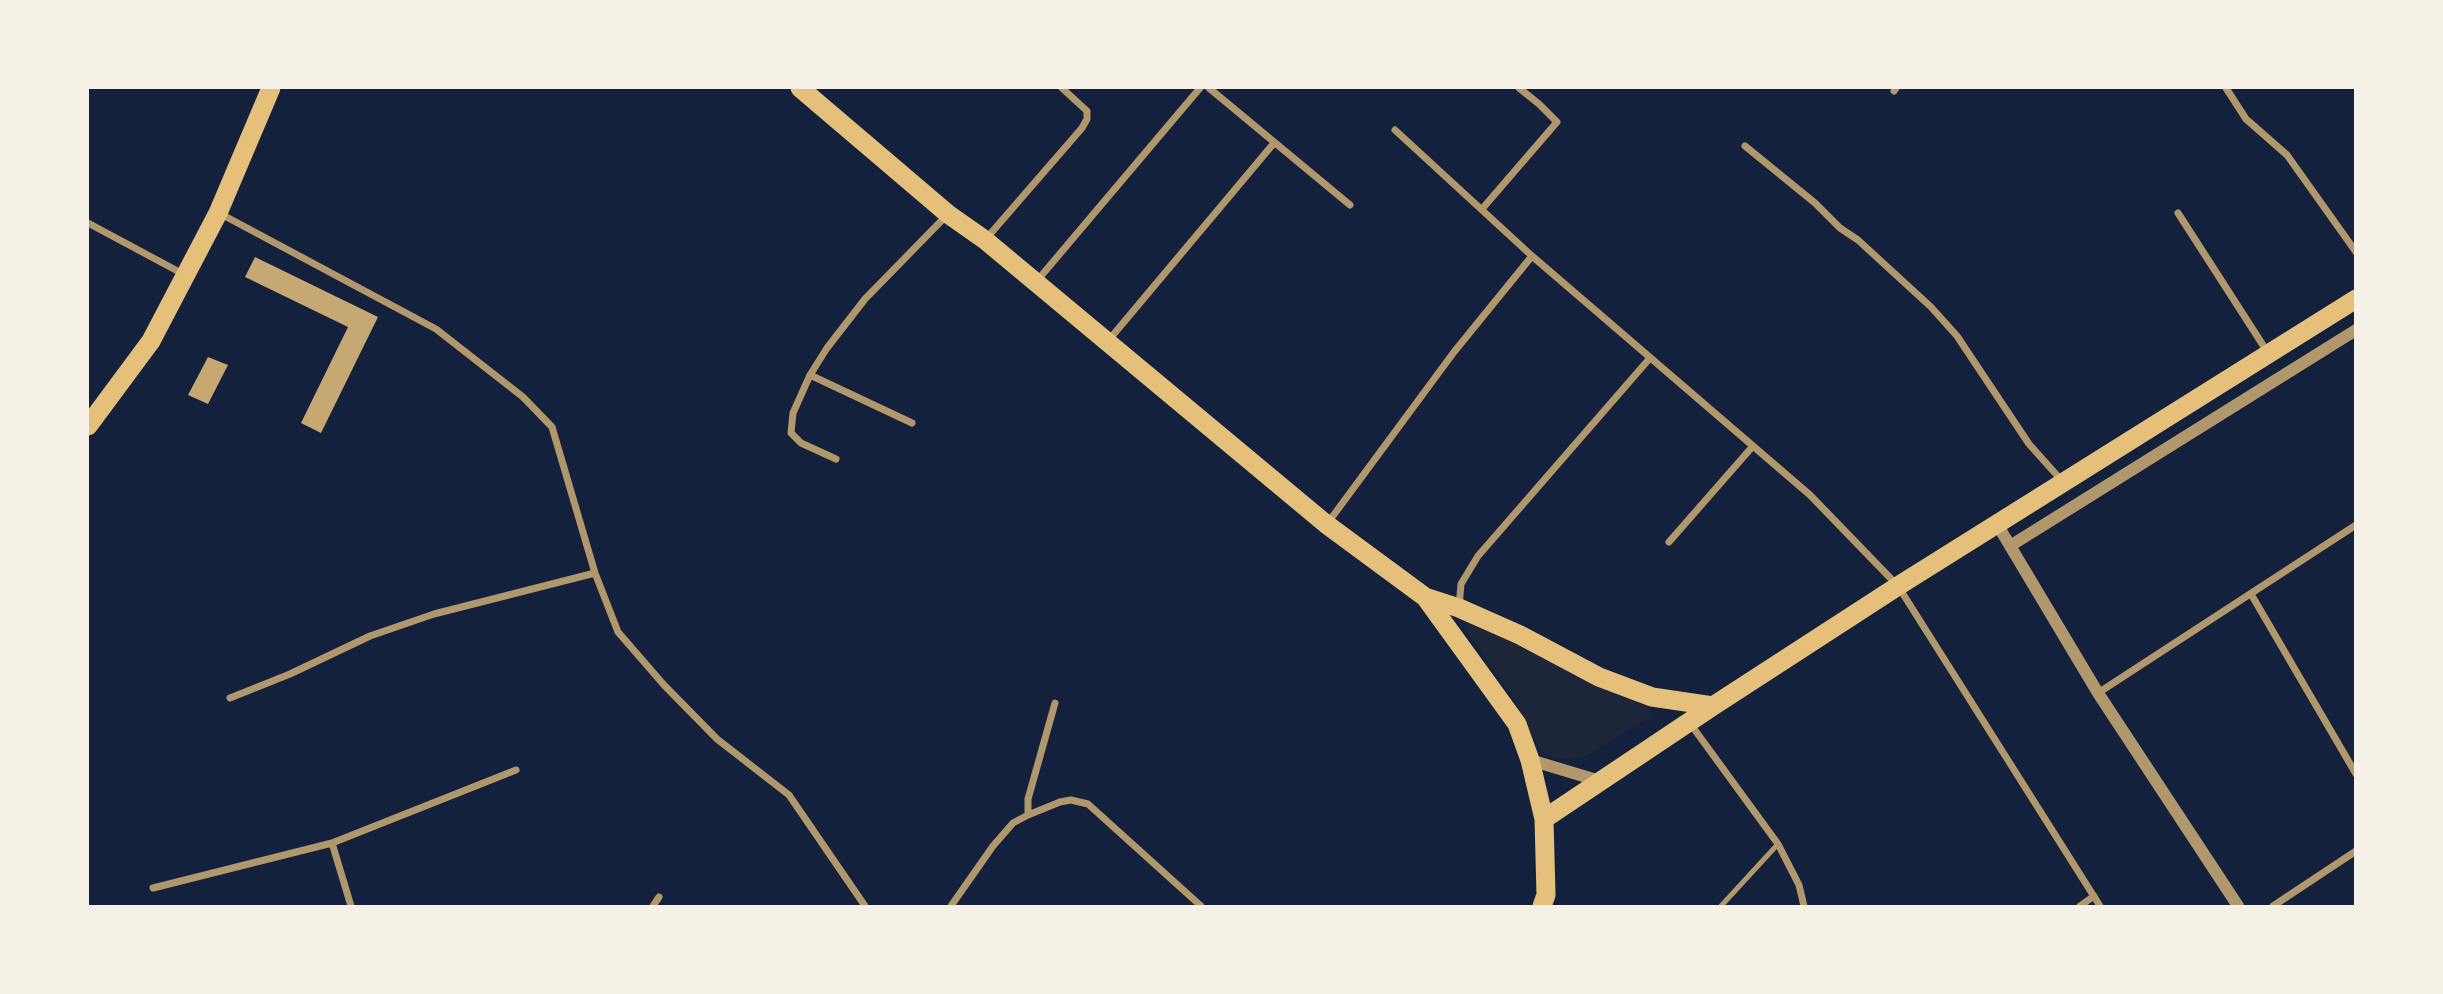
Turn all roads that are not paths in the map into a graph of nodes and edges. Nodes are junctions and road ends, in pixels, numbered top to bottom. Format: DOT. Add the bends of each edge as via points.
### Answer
graph roads {
  1 [pos="271,88"];
  2 [pos="800,88"];
  3 [pos="1062,88"];
  4 [pos="1200,88"];
  5 [pos="1209,88"];
  6 [pos="1519,88"];
  7 [pos="2226,88"];
  8 [pos="1395,130"];
  9 [pos="1273,143"];
  10 [pos="1745,146"];
  11 [pos="1350,205"];
  12 [pos="1482,209"];
  13 [pos="218,213"];
  14 [pos="2178,213"];
  15 [pos="948,214"];
  16 [pos="88,223"];
  17 [pos="985,240"];
  18 [pos="2356,252"];
  19 [pos="1532,256"];
  20 [pos="185,275"];
  21 [pos="1035,282"];
  22 [pos="2356,299"];
  23 [pos="2356,330"];
  24 [pos="1106,342"];
  25 [pos="2268,354"];
  26 [pos="1650,358"];
  27 [pos="810,376"];
  28 [pos="912,423"];
  29 [pos="88,426"];
  30 [pos="1753,446"];
  31 [pos="836,459"];
  32 [pos="2063,482"];
  33 [pos="1326,524"];
  34 [pos="1997,524"];
  35 [pos="2356,525"];
  36 [pos="1669,542"];
  37 [pos="2010,547"];
  38 [pos="595,573"];
  39 [pos="1898,586"];
  40 [pos="2251,594"];
  41 [pos="1425,597"];
  42 [pos="1459,608"];
  43 [pos="2098,693"];
  44 [pos="230,698"];
  45 [pos="1055,704"];
  46 [pos="1713,706"];
  47 [pos="1688,722"];
  48 [pos="1530,760"];
  49 [pos="516,769"];
  50 [pos="2356,774"];
  51 [pos="1600,781"];
  52 [pos="1028,815"];
  53 [pos="1544,819"];
  54 [pos="332,843"];
  55 [pos="1777,844"];
  56 [pos="2356,851"];
  57 [pos="153,888"];
  58 [pos="2094,896"];
  59 [pos="659,897"];
  60 [pos="351,906"];
  61 [pos="653,906"];
  62 [pos="865,906"];
  63 [pos="951,906"];
  64 [pos="1201,906"];
  65 [pos="1542,906"];
  66 [pos="1721,906"];
  67 [pos="1804,906"];
  68 [pos="2080,906"];
  69 [pos="2101,906"];
  70 [pos="2238,906"];
  71 [pos="2273,906"];
  1 -- 13 [label="highway"];
  2 -- 15 [label="highway"];
  3 -- 17 [label="street" via="1087,111 1087,119"];
  4 -- 21 [label="street"];
  5 -- 9 [label="street"];
  6 -- 12 [label="street" via="1556,122"];
  7 -- 18 [label="street" via="2246,119 2287,155"];
  8 -- 12 [label="street"];
  9 -- 11 [label="street"];
  9 -- 24 [label="street"];
  10 -- 32 [label="street" via="1931,307 1957,336 2029,444"];
  12 -- 19 [label="street"];
  13 -- 20 [label="highway"];
  13 -- 38 [label="street" via="436,329 523,397 552,427"];
  14 -- 25 [label="street"];
  15 -- 17 [label="highway"];
  15 -- 27 [label="street" via="858,307"];
  16 -- 20 [label="street"];
  17 -- 21 [label="highway"];
  19 -- 26 [label="street"];
  19 -- 33 [label="street"];
  20 -- 29 [label="highway" via="151,341"];
  21 -- 24 [label="highway"];
  22 -- 25 [label="highway"];
  23 -- 37 [label="street"];
  24 -- 33 [label="highway"];
  25 -- 32 [label="highway"];
  26 -- 30 [label="street"];
  26 -- 42 [label="street" via="1478,556 1461,584"];
  27 -- 28 [label="street"];
  27 -- 31 [label="street" via="793,413 791,433 800,443"];
  30 -- 36 [label="street"];
  30 -- 39 [label="street" via="1810,495"];
  32 -- 34 [label="highway"];
  33 -- 41 [label="highway"];
  34 -- 37 [label="street"];
  34 -- 39 [label="highway"];
  35 -- 40 [label="street"];
  37 -- 43 [label="street"];
  38 -- 44 [label="street" via="434,614 370,636"];
  38 -- 62 [label="street" via="618,632 717,740 789,795"];
  39 -- 46 [label="highway"];
  39 -- 58 [label="street"];
  40 -- 43 [label="street"];
  40 -- 50 [label="street"];
  41 -- 42 [label="highway"];
  41 -- 48 [label="highway" via="1517,724"];
  42 -- 46 [label="highway" via="1599,677 1652,697"];
  43 -- 70 [label="street"];
  45 -- 52 [label="street" via="1028,799"];
  46 -- 47 [label="highway"];
  47 -- 51 [label="highway"];
  47 -- 55 [label="street"];
  48 -- 51 [label="street"];
  48 -- 53 [label="highway"];
  49 -- 54 [label="street"];
  51 -- 53 [label="highway"];
  52 -- 63 [label="street" via="1004,832"];
  52 -- 64 [label="street" via="1060,802 1088,804"];
  53 -- 65 [label="highway" via="1546,895"];
  54 -- 57 [label="street"];
  54 -- 60 [label="street"];
  55 -- 66 [label="lane"];
  55 -- 67 [label="street"];
  56 -- 71 [label="street"];
  58 -- 68 [label="street"];
  58 -- 69 [label="street"];
  59 -- 61 [label="street"];
}
